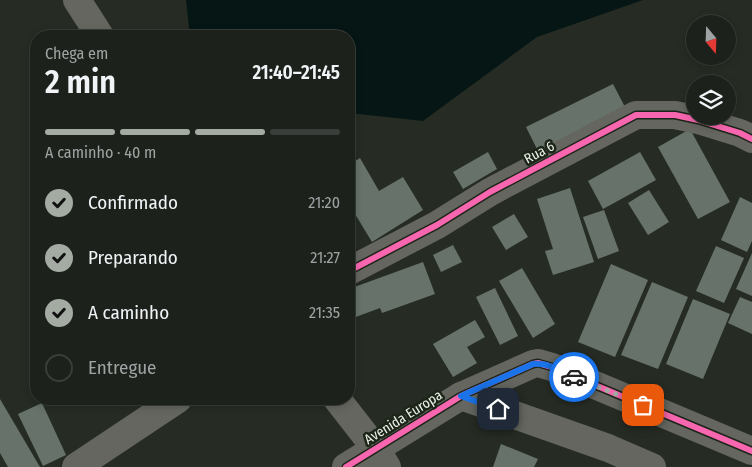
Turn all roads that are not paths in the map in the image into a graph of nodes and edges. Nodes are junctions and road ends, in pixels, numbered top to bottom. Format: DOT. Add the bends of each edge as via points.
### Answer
graph roads {
  1 [pos="77,0"];
  2 [pos="96,30"];
  3 [pos="752,139"];
  4 [pos="355,268"];
  5 [pos="461,396"];
  6 [pos="169,405"];
  7 [pos="342,405"];
  8 [pos="752,451"];
  9 [pos="381,458"];
  10 [pos="76,467"];
  11 [pos="346,467"];
  12 [pos="652,467"];
  1 -- 2 [label="street"];
  3 -- 4 [label="street, Rua 6" via="740,132 675,115 636,115"];
  5 -- 8 [label="street, Avenida Europa" via="538,363"];
  5 -- 9 [label="street, Avenida Europa"];
  5 -- 12 [label="street"];
  6 -- 10 [label="street"];
  7 -- 9 [label="street"];
  9 -- 11 [label="street, Avenida Europa"];
}
